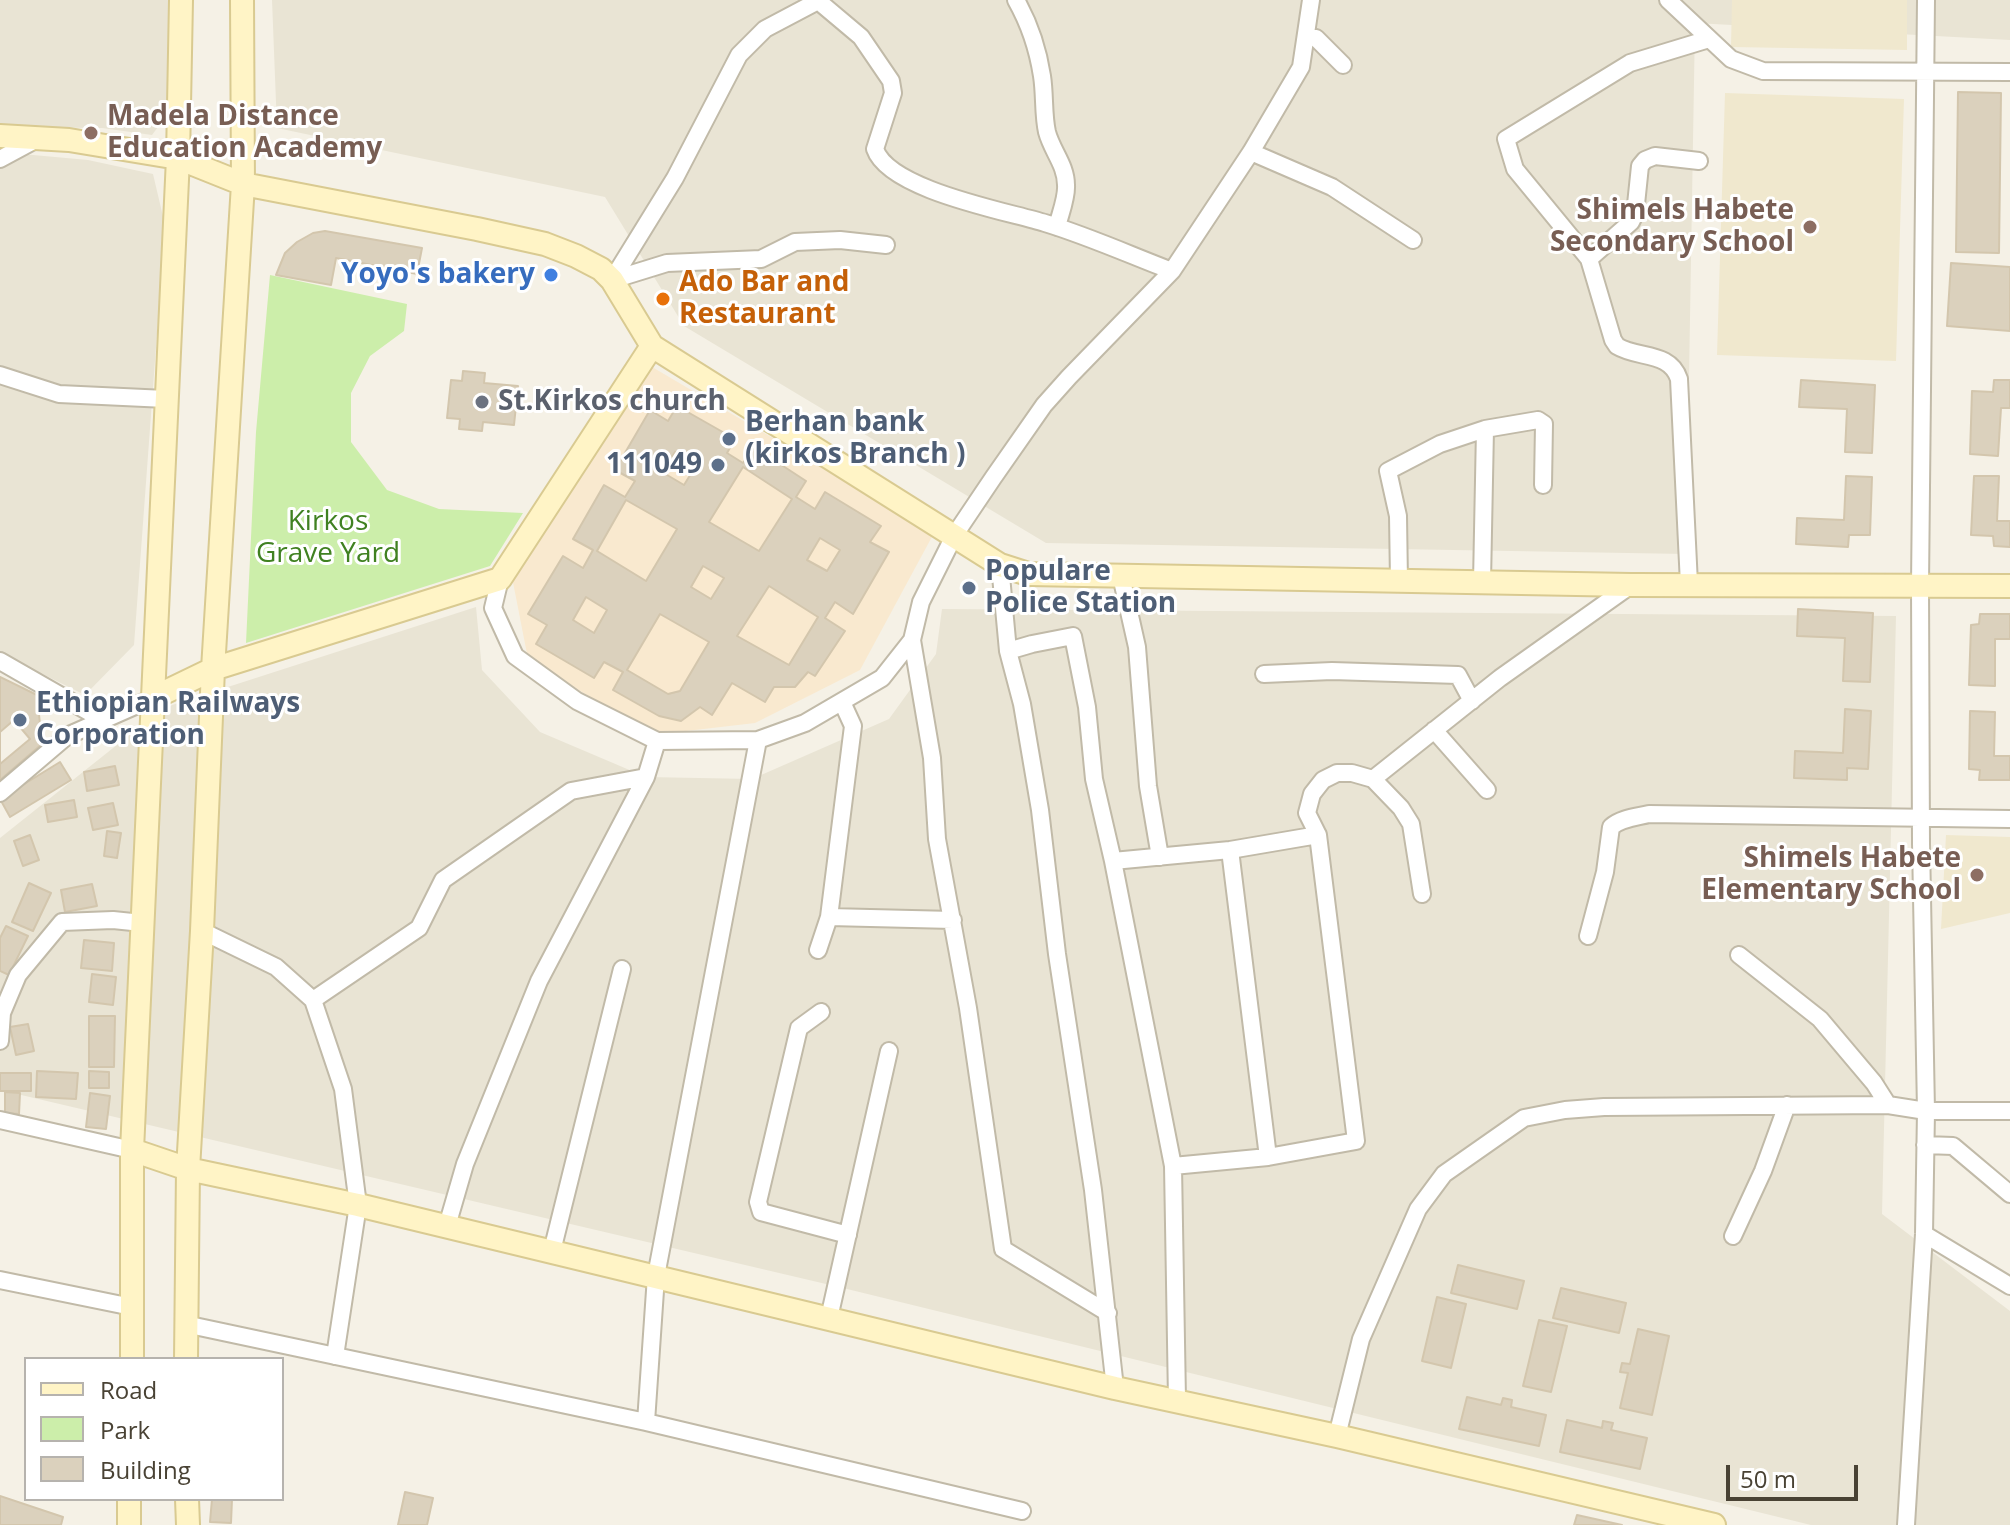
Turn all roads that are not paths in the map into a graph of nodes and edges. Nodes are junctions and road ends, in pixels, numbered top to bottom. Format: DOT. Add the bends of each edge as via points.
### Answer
graph roads {
  1 [pos="181,0"];
  2 [pos="242,0"];
  3 [pos="819,0"];
  4 [pos="1016,0"];
  5 [pos="1311,0"];
  6 [pos="1668,0"];
  7 [pos="1926,0"];
  8 [pos="1306,37"];
  9 [pos="1709,39"];
  10 [pos="1343,65"];
  11 [pos="2010,72"];
  12 [pos="1925,73"];
  13 [pos="0,136"];
  14 [pos="40,137"];
  15 [pos="1251,152"];
  16 [pos="178,158"];
  17 [pos="0,159"];
  18 [pos="1699,161"];
  19 [pos="243,184"];
  20 [pos="1057,227"];
  21 [pos="1413,240"];
  22 [pos="886,245"];
  23 [pos="1589,259"];
  24 [pos="1172,271"];
  25 [pos="612,280"];
  26 [pos="652,346"];
  27 [pos="0,375"];
  28 [pos="166,399"];
  29 [pos="1485,429"];
  30 [pos="1543,485"];
  31 [pos="954,536"];
  32 [pos="1000,565"];
  33 [pos="1121,576"];
  34 [pos="500,579"];
  35 [pos="1399,581"];
  36 [pos="1482,582"];
  37 [pos="1689,584"];
  38 [pos="1631,585"];
  39 [pos="1920,586"];
  40 [pos="2010,586"];
  41 [pos="912,640"];
  42 [pos="1008,651"];
  43 [pos="0,661"];
  44 [pos="213,669"];
  45 [pos="1264,674"];
  46 [pos="153,698"];
  47 [pos="1472,701"];
  48 [pos="842,702"];
  49 [pos="103,720"];
  50 [pos="1434,730"];
  51 [pos="758,740"];
  52 [pos="657,741"];
  53 [pos="646,777"];
  54 [pos="1373,779"];
  55 [pos="1487,790"];
  56 [pos="0,793"];
  57 [pos="1921,818"];
  58 [pos="2010,819"];
  59 [pos="1318,835"];
  60 [pos="1230,850"];
  61 [pos="1160,857"];
  62 [pos="1113,861"];
  63 [pos="1422,894"];
  64 [pos="829,917"];
  65 [pos="953,920"];
  66 [pos="142,923"];
  67 [pos="202,931"];
  68 [pos="1588,936"];
  69 [pos="818,950"];
  70 [pos="1739,955"];
  71 [pos="622,969"];
  72 [pos="313,1000"];
  73 [pos="821,1012"];
  74 [pos="0,1041"];
  75 [pos="889,1051"];
  76 [pos="1787,1105"];
  77 [pos="1888,1105"];
  78 [pos="1926,1111"];
  79 [pos="2010,1111"];
  80 [pos="0,1120"];
  81 [pos="1925,1145"];
  82 [pos="132,1150"];
  83 [pos="1268,1157"];
  84 [pos="1173,1166"];
  85 [pos="188,1169"];
  86 [pos="2010,1194"];
  87 [pos="358,1205"];
  88 [pos="447,1226"];
  89 [pos="1924,1234"];
  90 [pos="848,1235"];
  91 [pos="1733,1236"];
  92 [pos="552,1251"];
  93 [pos="656,1276"];
  94 [pos="0,1280"];
  95 [pos="2010,1286"];
  96 [pos="132,1307"];
  97 [pos="1108,1313"];
  98 [pos="829,1318"];
  99 [pos="185,1324"];
  100 [pos="335,1356"];
  101 [pos="132,1357"];
  102 [pos="186,1357"];
  103 [pos="1115,1388"];
  104 [pos="1177,1400"];
  105 [pos="646,1422"];
  106 [pos="1337,1436"];
  107 [pos="129,1501"];
  108 [pos="187,1501"];
  109 [pos="1022,1511"];
  110 [pos="129,1525"];
  111 [pos="188,1525"];
  112 [pos="1714,1525"];
  113 [pos="1906,1525"];
  1 -- 16 [label="street"];
  2 -- 19 [label="street"];
  3 -- 20 [label="street" via="861,37 891,81 893,93 875,149 878,157 902,176 969,203"];
  3 -- 25 [label="street" via="765,29 739,55 675,178"];
  4 -- 20 [label="street" via="1036,51 1048,136 1067,186"];
  5 -- 8 [label="street"];
  6 -- 9 [label="street"];
  7 -- 12 [label="street"];
  8 -- 10 [label="street" via="1316,38"];
  8 -- 15 [label="street" via="1301,67"];
  9 -- 12 [label="street" via="1731,59 1763,71"];
  9 -- 23 [label="street" via="1630,63 1506,139 1515,169"];
  11 -- 12 [label="street"];
  12 -- 39 [label="street"];
  13 -- 14 [label="street"];
  14 -- 16 [label="street"];
  14 -- 17 [label="street"];
  15 -- 21 [label="street" via="1332,187"];
  15 -- 24 [label="street"];
  16 -- 19 [label="street"];
  16 -- 28 [label="street"];
  18 -- 23 [label="street" via="1655,156 1645,160 1631,222"];
  19 -- 25 [label="street" via="545,244 601,269"];
  19 -- 44 [label="street"];
  20 -- 24 [label="street"];
  22 -- 25 [label="street" via="795,242 761,259 667,263"];
  23 -- 37 [label="street" via="1617,346 1668,362 1679,379"];
  24 -- 31 [label="street" via="1044,405"];
  25 -- 26 [label="street"];
  26 -- 31 [label="street"];
  26 -- 34 [label="street"];
  27 -- 28 [label="street" via="59,394"];
  28 -- 46 [label="street"];
  29 -- 30 [label="street" via="1544,422"];
  29 -- 35 [label="street" via="1440,444 1388,471 1398,516"];
  29 -- 36 [label="street"];
  31 -- 32 [label="street"];
  31 -- 41 [label="street" via="921,602"];
  32 -- 33 [label="street" via="1028,574"];
  32 -- 42 [label="street"];
  33 -- 35 [label="street"];
  33 -- 61 [label="street" via="1137,647 1148,786"];
  34 -- 44 [label="street"];
  34 -- 52 [label="street" via="493,608 515,656 577,701"];
  35 -- 36 [label="street"];
  36 -- 38 [label="street"];
  37 -- 38 [label="street"];
  37 -- 39 [label="street"];
  38 -- 47 [label="street"];
  39 -- 40 [label="street"];
  39 -- 57 [label="street"];
  41 -- 48 [label="street" via="882,678"];
  41 -- 65 [label="street" via="932,758 937,839"];
  42 -- 62 [label="street" via="1073,636 1094,779"];
  42 -- 97 [label="street" via="1040,810"];
  43 -- 49 [label="street"];
  44 -- 46 [label="street"];
  44 -- 67 [label="street"];
  45 -- 47 [label="street" via="1458,675"];
  46 -- 49 [label="street"];
  46 -- 66 [label="street"];
  47 -- 50 [label="street"];
  48 -- 51 [label="street"];
  48 -- 64 [label="street" via="853,726"];
  49 -- 56 [label="street" via="67,736"];
  50 -- 54 [label="street"];
  50 -- 55 [label="street"];
  51 -- 52 [label="street"];
  51 -- 93 [label="street"];
  52 -- 53 [label="street"];
  53 -- 72 [label="street" via="571,791 443,880 419,928"];
  53 -- 88 [label="street" via="539,981 465,1164"];
  54 -- 59 [label="street" via="1337,773 1323,780 1307,813"];
  54 -- 63 [label="street" via="1411,824"];
  57 -- 58 [label="street"];
  57 -- 68 [label="street" via="1649,814 1616,822 1609,833"];
  57 -- 78 [label="street"];
  59 -- 60 [label="street"];
  59 -- 83 [label="street" via="1356,1141"];
  60 -- 61 [label="street"];
  60 -- 83 [label="street"];
  61 -- 62 [label="street"];
  62 -- 84 [label="street"];
  64 -- 65 [label="street"];
  64 -- 69 [label="street"];
  65 -- 97 [label="street" via="1003,1249"];
  66 -- 74 [label="street" via="62,922 18,975 2,1013"];
  66 -- 82 [label="street"];
  67 -- 72 [label="street" via="276,967"];
  67 -- 85 [label="street"];
  70 -- 77 [label="street" via="1820,1019"];
  71 -- 92 [label="street"];
  72 -- 87 [label="street" via="343,1089"];
  73 -- 90 [label="street" via="799,1028 758,1202 761,1212"];
  75 -- 90 [label="street"];
  76 -- 77 [label="street"];
  76 -- 91 [label="street"];
  76 -- 106 [label="street" via="1604,1107 1524,1118 1444,1174 1418,1209 1361,1339"];
  77 -- 78 [label="street"];
  78 -- 79 [label="street"];
  78 -- 81 [label="street"];
  80 -- 82 [label="street"];
  81 -- 86 [label="street" via="1953,1146"];
  81 -- 89 [label="street"];
  82 -- 85 [label="street"];
  82 -- 96 [label="street"];
  83 -- 84 [label="street"];
  84 -- 104 [label="street"];
  85 -- 87 [label="street"];
  85 -- 99 [label="street"];
  87 -- 88 [label="street"];
  87 -- 100 [label="street"];
  88 -- 92 [label="street"];
  89 -- 95 [label="street"];
  89 -- 113 [label="street"];
  90 -- 98 [label="street"];
  92 -- 93 [label="street"];
  93 -- 98 [label="street"];
  93 -- 105 [label="street"];
  94 -- 96 [label="street"];
  96 -- 101 [label="street"];
  97 -- 103 [label="street"];
  98 -- 103 [label="street"];
  99 -- 100 [label="street"];
  99 -- 102 [label="street"];
  100 -- 105 [label="street"];
  103 -- 104 [label="street"];
  104 -- 106 [label="street"];
  105 -- 109 [label="street"];
  106 -- 112 [label="street"];
  107 -- 110 [label="street"];
  108 -- 111 [label="street"];
}
